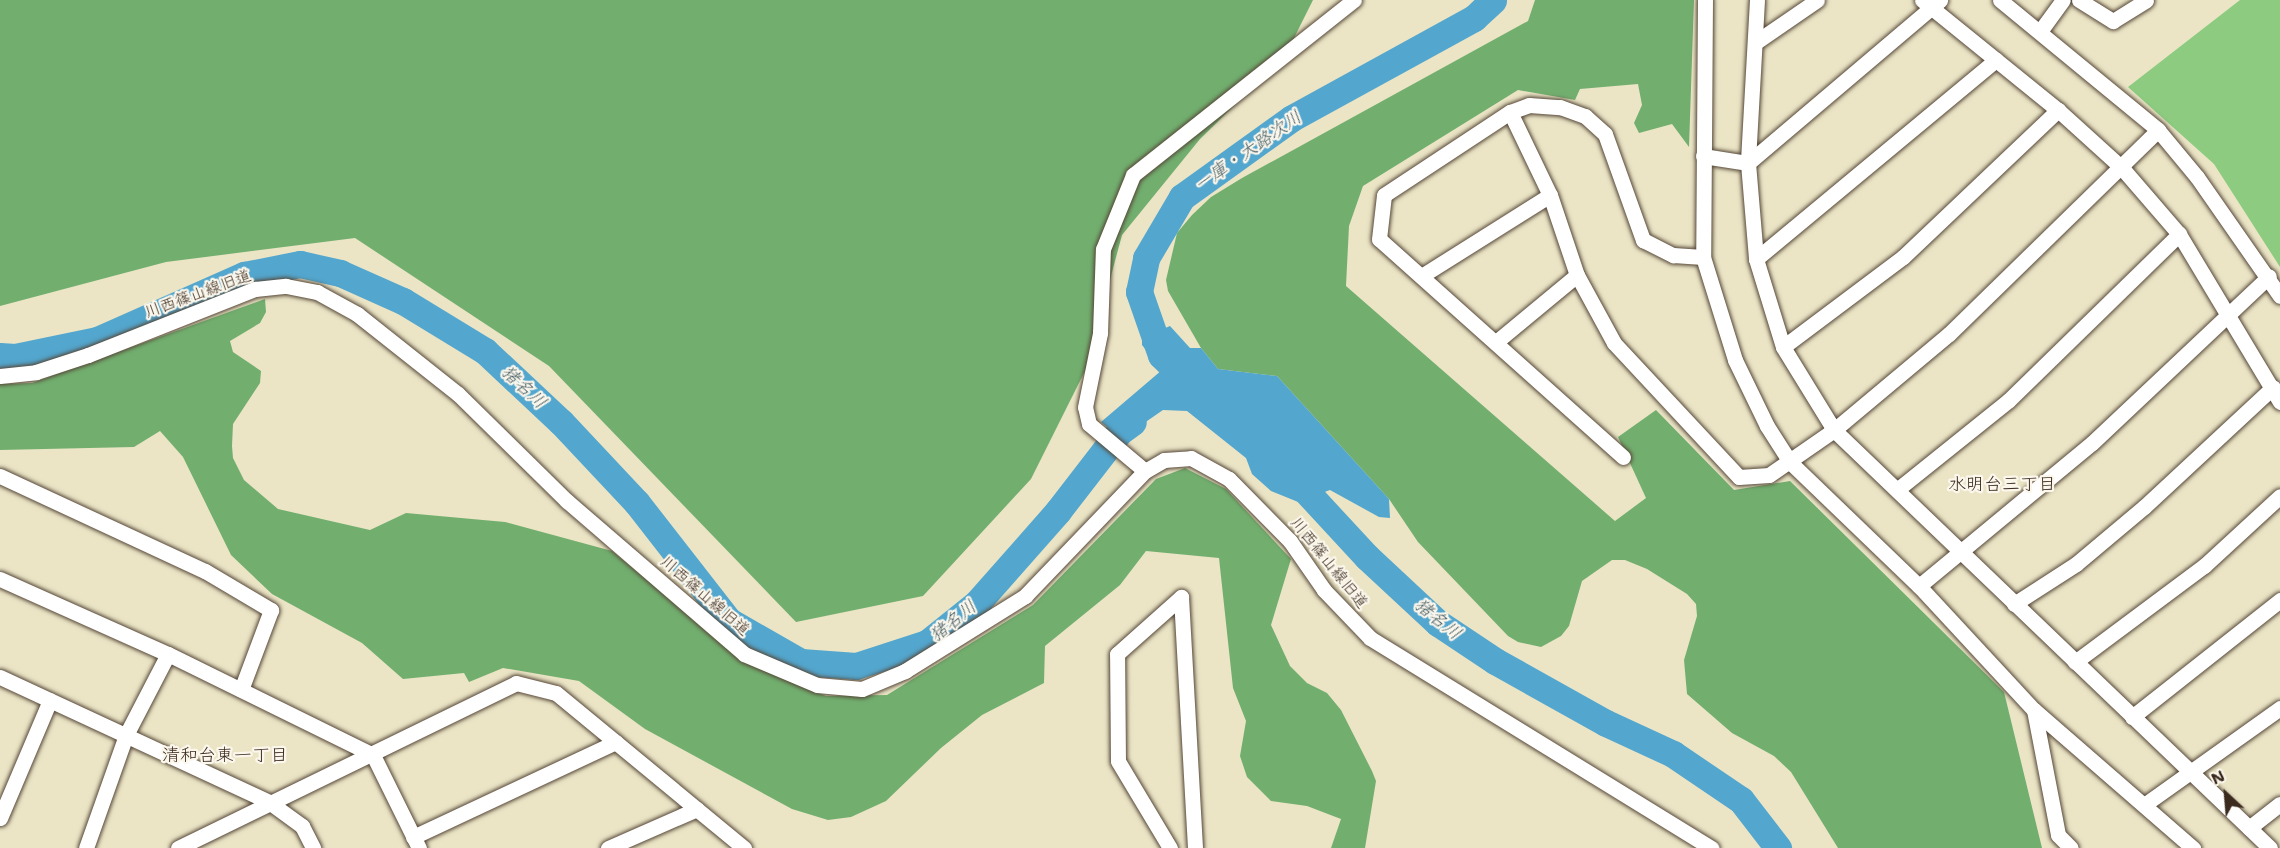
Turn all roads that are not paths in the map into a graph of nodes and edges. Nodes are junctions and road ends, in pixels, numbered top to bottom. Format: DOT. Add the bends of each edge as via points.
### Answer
graph roads {
  1 [pos="1354,0"];
  2 [pos="1705,0"];
  3 [pos="1757,0"];
  4 [pos="1817,0"];
  5 [pos="2001,0"];
  6 [pos="2063,0"];
  7 [pos="2079,0"];
  8 [pos="2146,0"];
  9 [pos="1932,3"];
  10 [pos="2041,30"];
  11 [pos="1756,42"];
  12 [pos="1996,60"];
  13 [pos="2058,110"];
  14 [pos="1510,112"];
  15 [pos="2158,130"];
  16 [pos="1703,156"];
  17 [pos="1748,163"];
  18 [pos="2122,168"];
  19 [pos="1550,195"];
  20 [pos="2180,234"];
  21 [pos="1703,257"];
  22 [pos="1756,259"];
  23 [pos="1423,275"];
  24 [pos="1577,275"];
  25 [pos="2269,276"];
  26 [pos="2280,296"];
  27 [pos="2229,314"];
  28 [pos="1496,342"];
  29 [pos="1783,347"];
  30 [pos="0,376"];
  31 [pos="2273,387"];
  32 [pos="2280,402"];
  33 [pos="1834,430"];
  34 [pos="1623,457"];
  35 [pos="1790,462"];
  36 [pos="1140,467"];
  37 [pos="0,476"];
  38 [pos="1898,489"];
  39 [pos="2280,496"];
  40 [pos="1961,552"];
  41 [pos="0,579"];
  42 [pos="1919,586"];
  43 [pos="2280,600"];
  44 [pos="2014,604"];
  45 [pos="168,654"];
  46 [pos="2074,662"];
  47 [pos="0,677"];
  48 [pos="241,690"];
  49 [pos="50,700"];
  50 [pos="2280,708"];
  51 [pos="2034,710"];
  52 [pos="2132,717"];
  53 [pos="126,735"];
  54 [pos="616,742"];
  55 [pos="374,755"];
  56 [pos="2192,773"];
  57 [pos="270,803"];
  58 [pos="2280,804"];
  59 [pos="2144,806"];
  60 [pos="697,809"];
  61 [pos="0,818"];
  62 [pos="2248,828"];
  63 [pos="416,843"];
  64 [pos="86,848"];
  65 [pos="178,848"];
  66 [pos="314,848"];
  67 [pos="608,848"];
  68 [pos="744,848"];
  69 [pos="1170,848"];
  70 [pos="1195,848"];
  71 [pos="1712,848"];
  72 [pos="2071,848"];
  73 [pos="2193,848"];
  74 [pos="2270,848"];
  1 -- 36 [label="street" via="1133,175 1103,249 1100,333 1084,407 1089,424"];
  2 -- 16 [label="street"];
  3 -- 11 [label="street"];
  4 -- 11 [label="street"];
  5 -- 10 [label="street"];
  6 -- 10 [label="street"];
  7 -- 8 [label="street" via="2113,21"];
  9 -- 12 [label="street"];
  9 -- 17 [label="street"];
  10 -- 15 [label="street"];
  11 -- 17 [label="street"];
  12 -- 13 [label="street"];
  12 -- 22 [label="street"];
  13 -- 18 [label="street"];
  13 -- 29 [label="street" via="1903,257"];
  14 -- 19 [label="street"];
  14 -- 21 [label="street" via="1529,105 1546,105 1575,111 1594,123 1612,147 1644,240 1673,255"];
  14 -- 23 [label="street" via="1384,195 1379,239"];
  15 -- 18 [label="street"];
  15 -- 25 [label="street"];
  16 -- 17 [label="street"];
  16 -- 21 [label="street"];
  17 -- 22 [label="street"];
  18 -- 20 [label="street"];
  18 -- 33 [label="street" via="1949,334"];
  19 -- 23 [label="street"];
  19 -- 24 [label="street"];
  20 -- 27 [label="street"];
  20 -- 38 [label="street" via="2009,400"];
  21 -- 35 [label="street" via="1735,360 1767,426"];
  22 -- 29 [label="street"];
  23 -- 28 [label="street"];
  24 -- 28 [label="street"];
  24 -- 35 [label="street" via="1614,343 1739,477 1769,475"];
  25 -- 26 [label="street"];
  25 -- 27 [label="street"];
  27 -- 31 [label="street"];
  27 -- 40 [label="street" via="2092,443"];
  28 -- 34 [label="street"];
  29 -- 33 [label="street"];
  30 -- 36 [label="street, 川西篠山線旧道" via="36,372 88,355 255,289 286,286 317,292 357,314 458,394 567,501 744,654 817,685 862,689 904,671 1025,596"];
  31 -- 32 [label="street"];
  31 -- 44 [label="street" via="2136,514 2076,564"];
  33 -- 35 [label="street"];
  33 -- 38 [label="street"];
  35 -- 42 [label="street"];
  36 -- 71 [label="street, 川西篠山線旧道" via="1191,458 1229,479 1290,541 1324,590 1370,638"];
  37 -- 48 [label="street" via="205,571 271,609"];
  38 -- 40 [label="street"];
  39 -- 46 [label="street" via="2204,566"];
  40 -- 42 [label="street"];
  40 -- 44 [label="street"];
  41 -- 45 [label="street"];
  42 -- 51 [label="street"];
  43 -- 52 [label="street"];
  44 -- 46 [label="street"];
  45 -- 48 [label="street"];
  45 -- 53 [label="street"];
  46 -- 52 [label="street"];
  47 -- 49 [label="street"];
  48 -- 55 [label="street"];
  49 -- 53 [label="street"];
  49 -- 61 [label="street"];
  50 -- 56 [label="street"];
  51 -- 59 [label="street"];
  51 -- 72 [label="street" via="2058,835"];
  52 -- 56 [label="street"];
  53 -- 57 [label="street"];
  53 -- 64 [label="street"];
  54 -- 55 [label="street" via="556,693 516,683"];
  54 -- 60 [label="street"];
  54 -- 63 [label="street"];
  55 -- 57 [label="street"];
  55 -- 63 [label="street"];
  56 -- 59 [label="street"];
  56 -- 62 [label="street"];
  57 -- 65 [label="street"];
  57 -- 66 [label="street" via="302,826"];
  58 -- 62 [label="street"];
  59 -- 73 [label="street"];
  60 -- 67 [label="street"];
  60 -- 68 [label="street"];
  62 -- 74 [label="street"];
  69 -- 70 [label="street" via="1118,761 1117,654 1181,597"];
}
